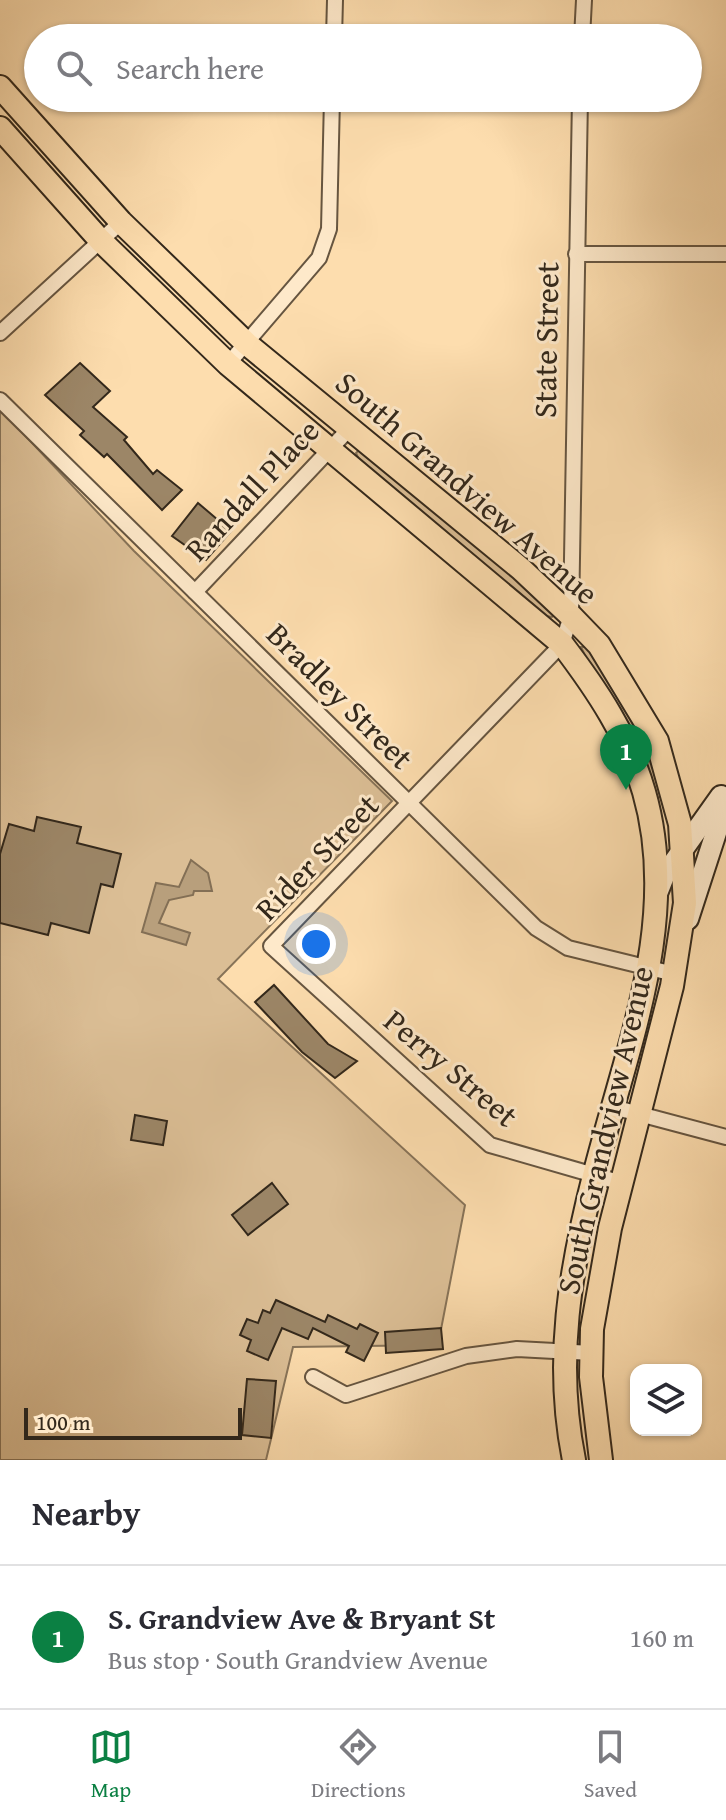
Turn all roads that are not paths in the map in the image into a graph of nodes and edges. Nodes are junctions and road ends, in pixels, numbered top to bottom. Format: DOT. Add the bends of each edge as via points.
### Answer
graph roads {
  1 [pos="335,0"];
  2 [pos="579,1"];
  3 [pos="334,24"];
  4 [pos="581,24"];
  5 [pos="0,87"];
  6 [pos="332,112"];
  7 [pos="580,112"];
  8 [pos="0,128"];
  9 [pos="121,222"];
  10 [pos="100,240"];
  11 [pos="576,254"];
  12 [pos="726,254"];
  13 [pos="0,333"];
  14 [pos="247,344"];
  15 [pos="228,364"];
  16 [pos="0,400"];
  17 [pos="350,428"];
  18 [pos="332,447"];
  19 [pos="571,584"];
  20 [pos="195,592"];
  21 [pos="571,616"];
  22 [pos="562,644"];
  23 [pos="726,789"];
  24 [pos="675,800"];
  25 [pos="409,802"];
  26 [pos="719,806"];
  27 [pos="683,850"];
  28 [pos="655,899"];
  29 [pos="681,942"];
  30 [pos="271,946"];
  31 [pos="648,969"];
  32 [pos="674,974"];
  33 [pos="613,1107"];
  34 [pos="640,1115"];
  35 [pos="726,1137"];
  36 [pos="594,1175"];
  37 [pos="622,1183"];
  38 [pos="563,1351"];
  39 [pos="592,1353"];
  40 [pos="313,1377"];
  41 [pos="574,1460"];
  42 [pos="601,1460"];
  1 -- 3 [label="street"];
  2 -- 4 [label="street"];
  5 -- 9 [label="main road, South Grandview Avenue"];
  6 -- 14 [label="street" via="329,229 319,258"];
  7 -- 11 [label="street, State Street"];
  8 -- 10 [label="main road, South Grandview Avenue"];
  9 -- 10 [label="street"];
  9 -- 14 [label="main road, South Grandview Avenue"];
  10 -- 13 [label="street"];
  10 -- 15 [label="main road, South Grandview Avenue"];
  11 -- 12 [label="street"];
  11 -- 19 [label="street, State Street"];
  14 -- 15 [label="street"];
  14 -- 17 [label="main road, South Grandview Avenue"];
  15 -- 18 [label="main road, South Grandview Avenue"];
  16 -- 20 [label="street, Bradley Street"];
  17 -- 18 [label="street, Randall Place"];
  17 -- 21 [label="main road, South Grandview Avenue"];
  18 -- 20 [label="street, Randall Place"];
  18 -- 22 [label="main road, South Grandview Avenue"];
  19 -- 21 [label="street, Rider Street"];
  20 -- 25 [label="street, Bradley Street"];
  21 -- 22 [label="street, Rider Street"];
  21 -- 24 [label="main road, South Grandview Avenue" via="599,645 635,702 657,741"];
  22 -- 25 [label="street, Rider Street"];
  22 -- 28 [label="main road, South Grandview Avenue" via="603,698 634,764 652,829"];
  23 -- 26 [label="main road"];
  24 -- 26 [label="main road" via="696,814"];
  24 -- 27 [label="main road, South Grandview Avenue"];
  25 -- 30 [label="street, Rider Street"];
  25 -- 31 [label="street, Bradley Street" via="549,938"];
  26 -- 27 [label="main road"];
  26 -- 29 [label="main road"];
  27 -- 28 [label="main road" via="659,883"];
  27 -- 29 [label="main road, South Grandview Avenue"];
  28 -- 31 [label="main road, South Grandview Avenue"];
  29 -- 32 [label="main road, South Grandview Avenue"];
  30 -- 36 [label="street, Perry Street" via="490,1145"];
  31 -- 32 [label="street, Bradley Street"];
  31 -- 33 [label="main road, South Grandview Avenue"];
  32 -- 34 [label="main road, South Grandview Avenue"];
  33 -- 34 [label="street"];
  33 -- 36 [label="main road, South Grandview Avenue"];
  34 -- 35 [label="street"];
  34 -- 37 [label="main road, South Grandview Avenue"];
  36 -- 37 [label="street, Perry Street"];
  36 -- 38 [label="main road, South Grandview Avenue"];
  37 -- 39 [label="main road, South Grandview Avenue" via="592,1329"];
  38 -- 39 [label="street"];
  38 -- 40 [label="street" via="517,1349 466,1356 346,1395"];
  38 -- 41 [label="main road, South Grandview Avenue" via="564,1401"];
  39 -- 42 [label="main road, South Grandview Avenue"];
}
